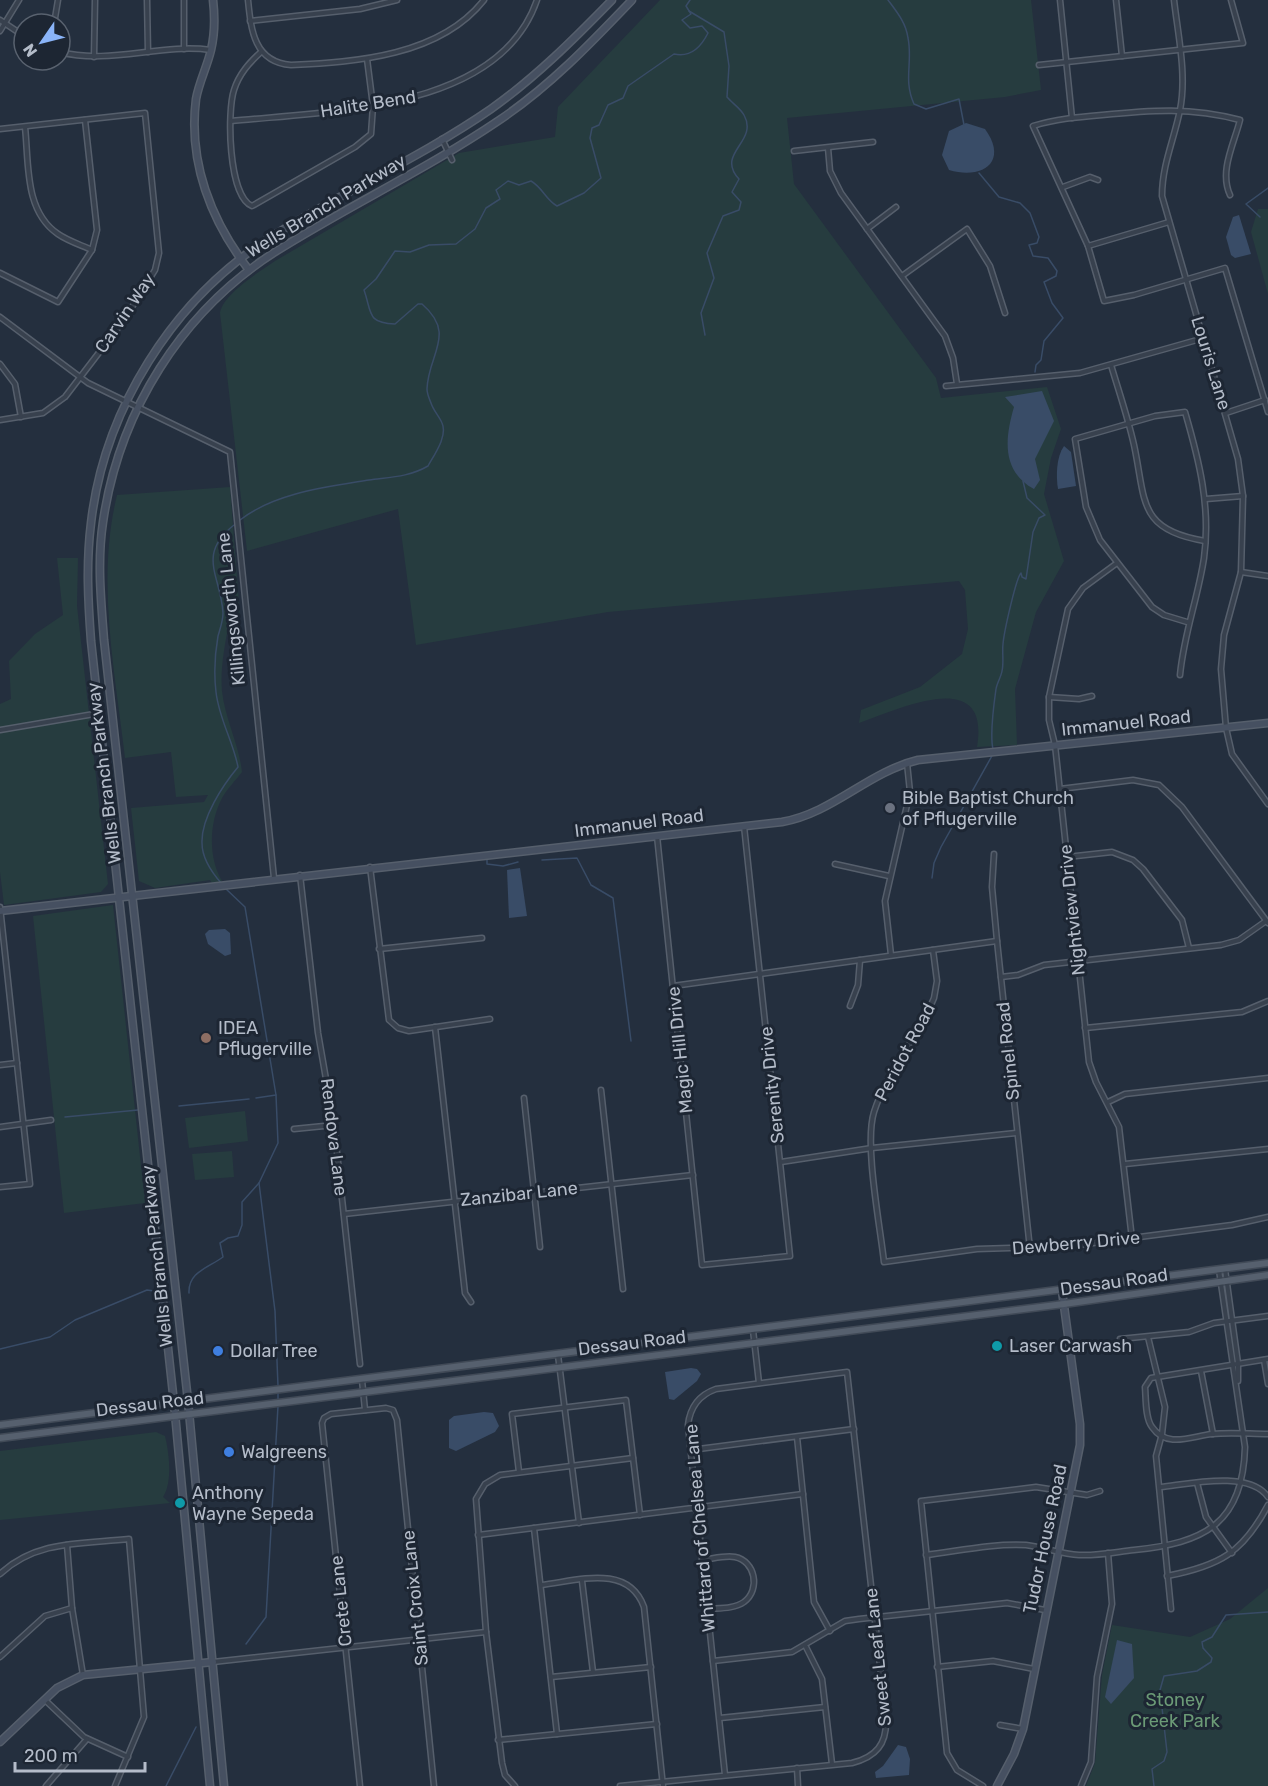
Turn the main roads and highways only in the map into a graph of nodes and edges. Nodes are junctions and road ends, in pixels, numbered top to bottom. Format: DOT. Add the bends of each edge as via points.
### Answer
graph roads {
  1 [pos="1268,1263"];
  2 [pos="1268,1275"];
  3 [pos="0,1425"];
  4 [pos="0,1438"];
  1 -- 3 [label="main road, Dessau Road"];
  2 -- 4 [label="main road, Dessau Road"];
}
